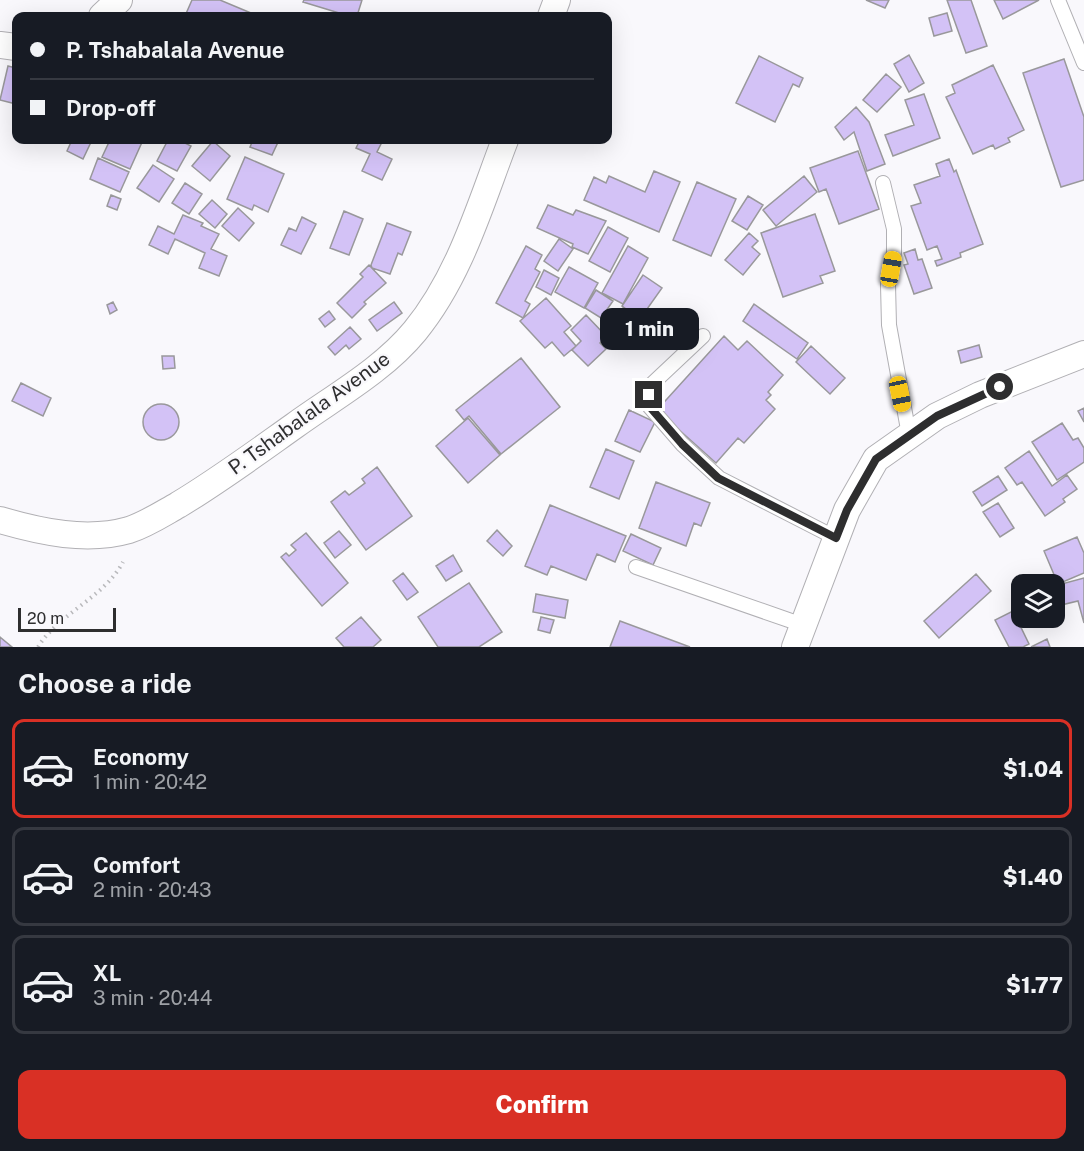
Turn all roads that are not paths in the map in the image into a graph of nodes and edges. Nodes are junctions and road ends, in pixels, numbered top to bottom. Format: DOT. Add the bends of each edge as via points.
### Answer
graph roads {
  1 [pos="119,0"];
  2 [pos="1058,0"];
  3 [pos="106,12"];
  4 [pos="1084,63"];
  5 [pos="503,144"];
  6 [pos="883,183"];
  7 [pos="703,336"];
  8 [pos="1084,354"];
  9 [pos="909,435"];
  10 [pos="0,520"];
  11 [pos="836,538"];
  12 [pos="636,567"];
  13 [pos="799,636"];
  1 -- 3 [label="street"];
  2 -- 4 [label="lane"];
  5 -- 10 [label="street, P. Tshabalala Avenue" via="461,257 414,332 384,362 218,481 130,530 72,534 37,531"];
  6 -- 9 [label="lane" via="894,229 888,285 889,325"];
  7 -- 11 [label="lane" via="652,384 649,406 718,478"];
  8 -- 9 [label="street" via="980,395"];
  9 -- 11 [label="street" via="876,459"];
  11 -- 13 [label="street"];
  12 -- 13 [label="lane"];
}
